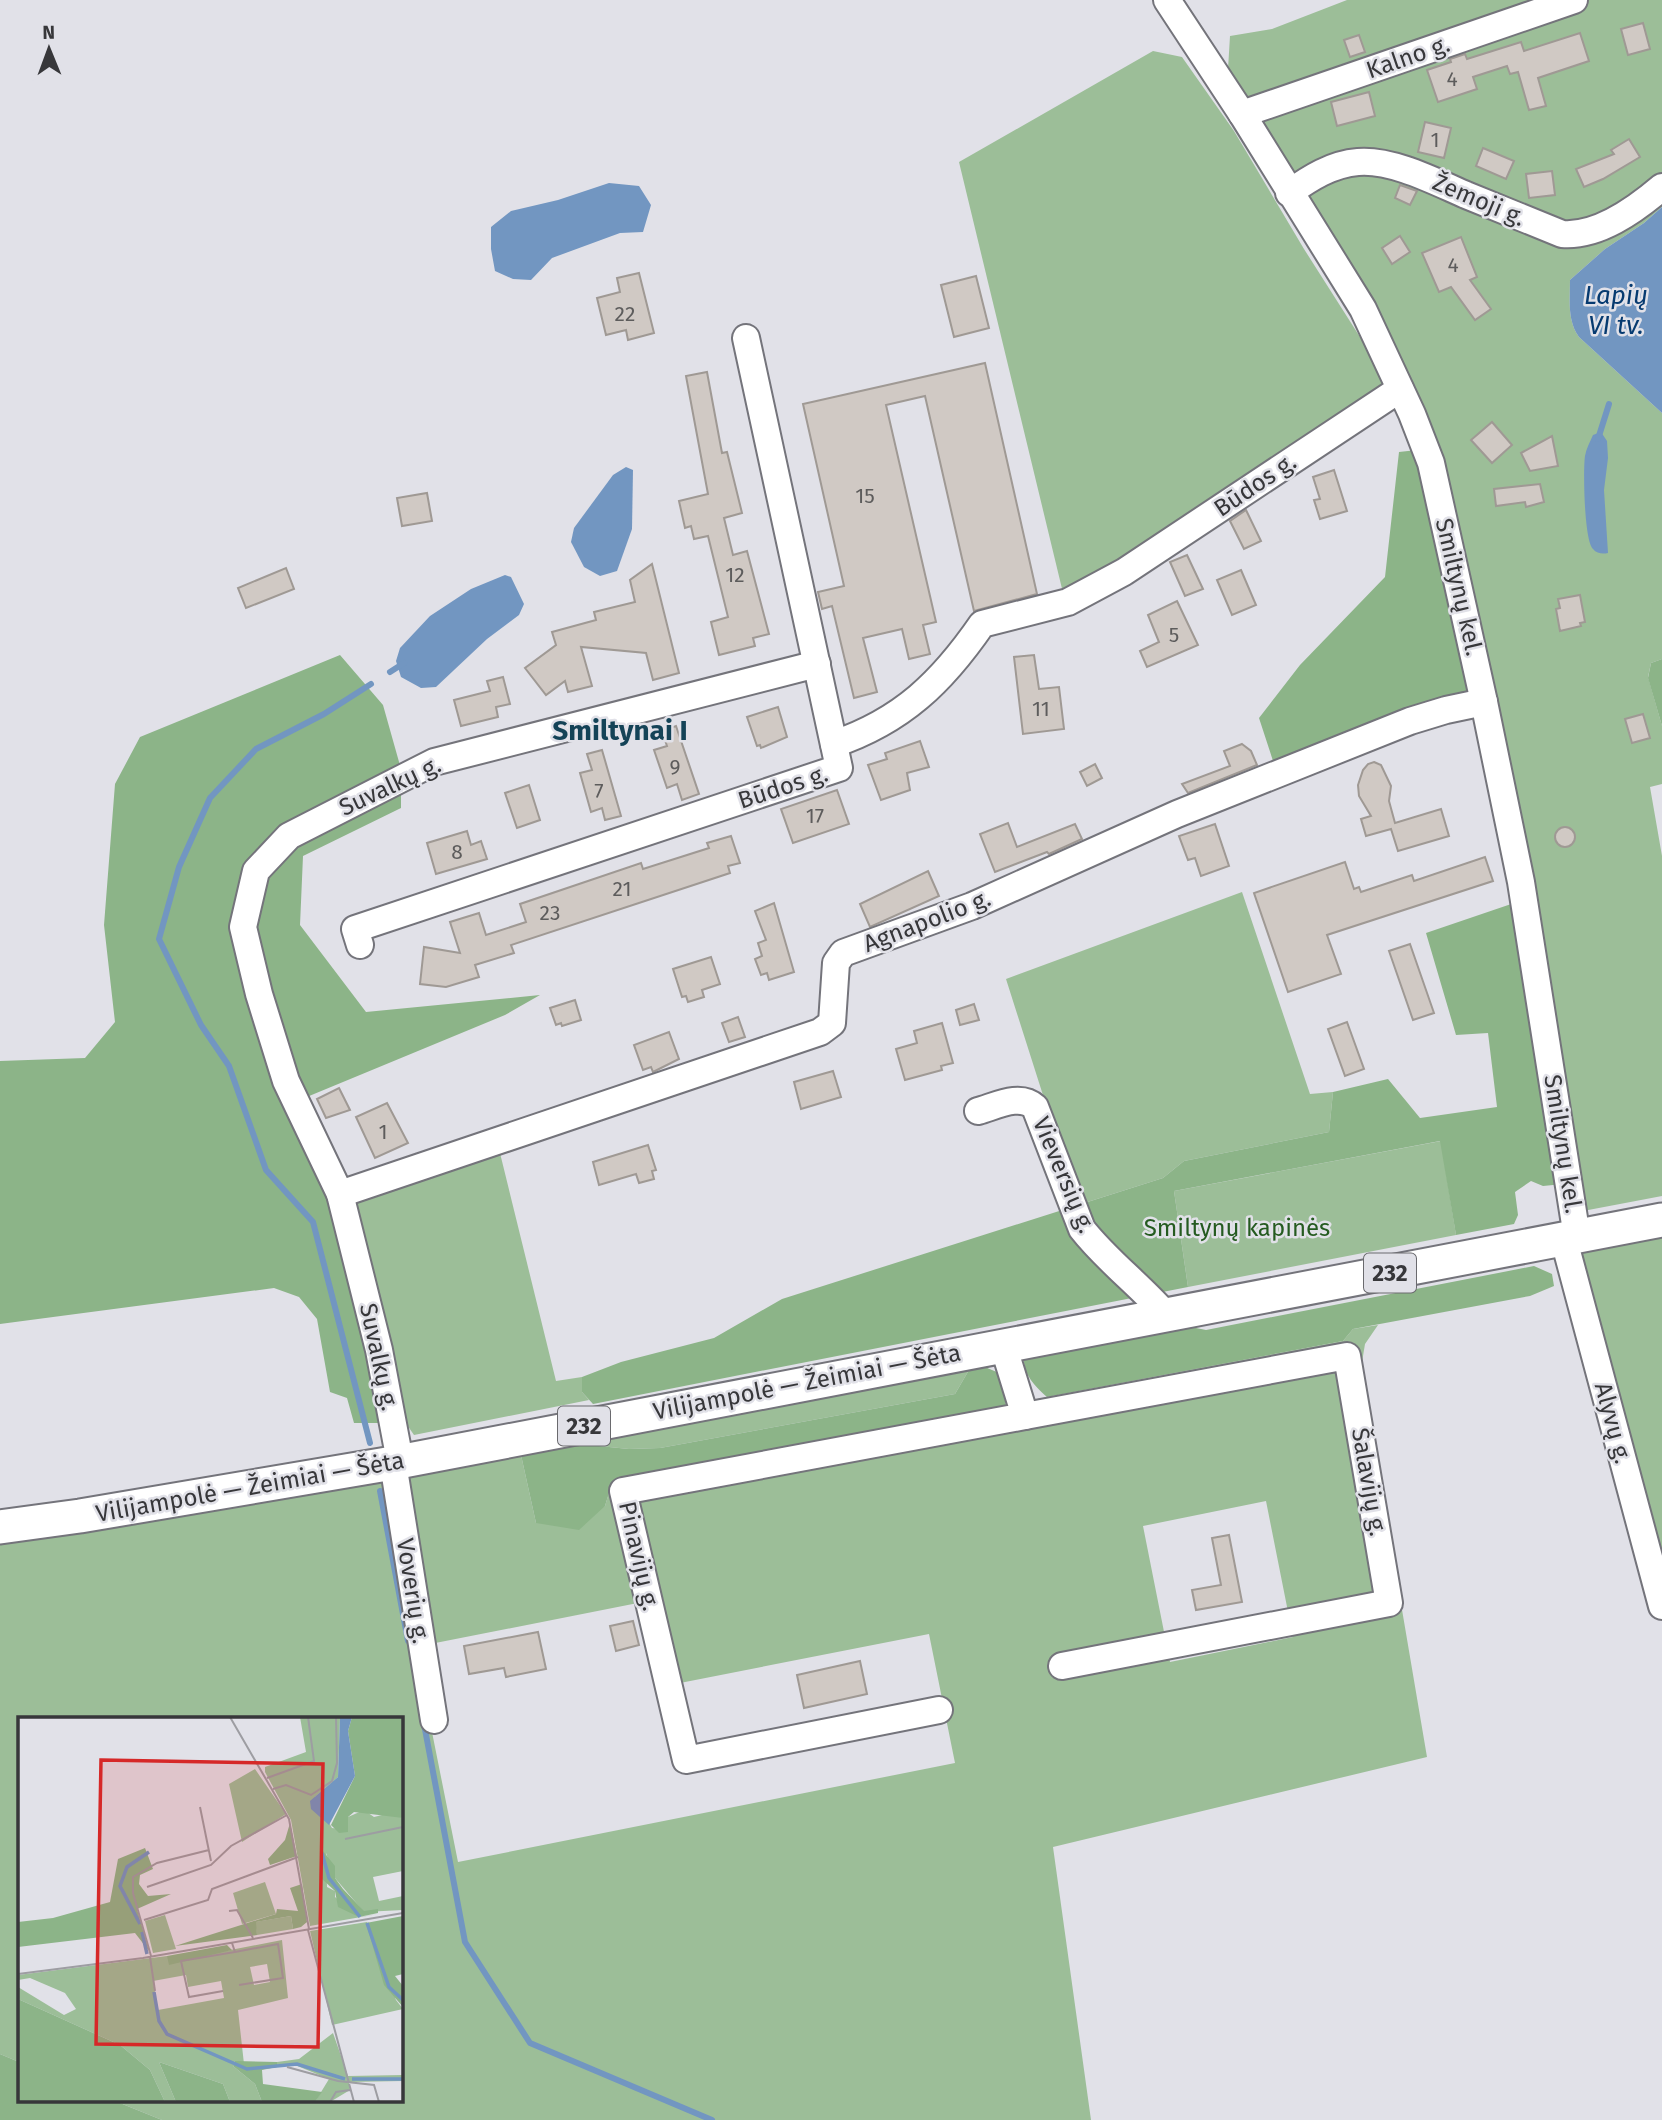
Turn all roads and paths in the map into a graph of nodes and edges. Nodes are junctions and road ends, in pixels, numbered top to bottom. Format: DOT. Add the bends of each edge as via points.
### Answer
graph roads {
  1 [pos="1167,0"];
  2 [pos="1574,0"];
  3 [pos="1242,114"];
  4 [pos="1662,187"];
  5 [pos="1289,193"];
  6 [pos="746,338"];
  7 [pos="1400,389"];
  8 [pos="817,664"];
  9 [pos="1484,702"];
  10 [pos="834,744"];
  11 [pos="359,945"];
  12 [pos="978,1111"];
  13 [pos="340,1194"];
  14 [pos="1662,1220"];
  15 [pos="1571,1238"];
  16 [pos="1166,1315"];
  17 [pos="1003,1345"];
  18 [pos="1025,1416"];
  19 [pos="397,1462"];
  20 [pos="0,1527"];
  21 [pos="1662,1606"];
  22 [pos="1062,1666"];
  23 [pos="939,1710"];
  24 [pos="434,1720"];
  1 -- 3 [label="street, Smiltynų kel."];
  2 -- 3 [label="street, Kalno g."];
  3 -- 5 [label="street, Smiltynų kel."];
  4 -- 5 [label="street, Žemoji g." via="1616,219 1573,235 1385,165 1345,164"];
  5 -- 7 [label="street, Smiltynų kel." via="1363,309"];
  6 -- 8 [label="street"];
  7 -- 9 [label="street, Smiltynų kel." via="1431,463"];
  7 -- 10 [label="street, Būdos g." via="1124,572 1068,602 982,624 956,663 902,712"];
  8 -- 10 [label="street"];
  8 -- 13 [label="street, Suvalkų g." via="434,762 289,836 256,871 243,928 259,994 286,1081"];
  9 -- 13 [label="street, Agnapolio g." via="1410,721 1177,814 972,906 843,953 836,963 832,1023 820,1032"];
  9 -- 15 [label="street, Smiltynų kel." via="1521,882"];
  10 -- 11 [label="street, Būdos g." via="839,768 355,929"];
  12 -- 16 [label="street, Vieversių g." via="1015,1100 1035,1107 1082,1230"];
  13 -- 19 [label="street, Suvalkų g." via="379,1350"];
  14 -- 15 [label="main road, Vilijampolė — Žeimiai — Šėta / 232"];
  15 -- 16 [label="main road, Vilijampolė — Žeimiai — Šėta / 232"];
  15 -- 21 [label="street, Alyvų g."];
  16 -- 17 [label="main road, Vilijampolė — Žeimiai — Šėta / 232"];
  17 -- 18 [label="street"];
  17 -- 19 [label="main road, Vilijampolė — Žeimiai — Šėta / 232"];
  18 -- 22 [label="street, Šalavijų g." via="1347,1356 1389,1603"];
  18 -- 23 [label="street, Pinavijų g." via="623,1491 686,1760"];
  19 -- 20 [label="main road, Vilijampolė — Žeimiai — Šėta / 232"];
  19 -- 24 [label="street, Voverių g."];
}
